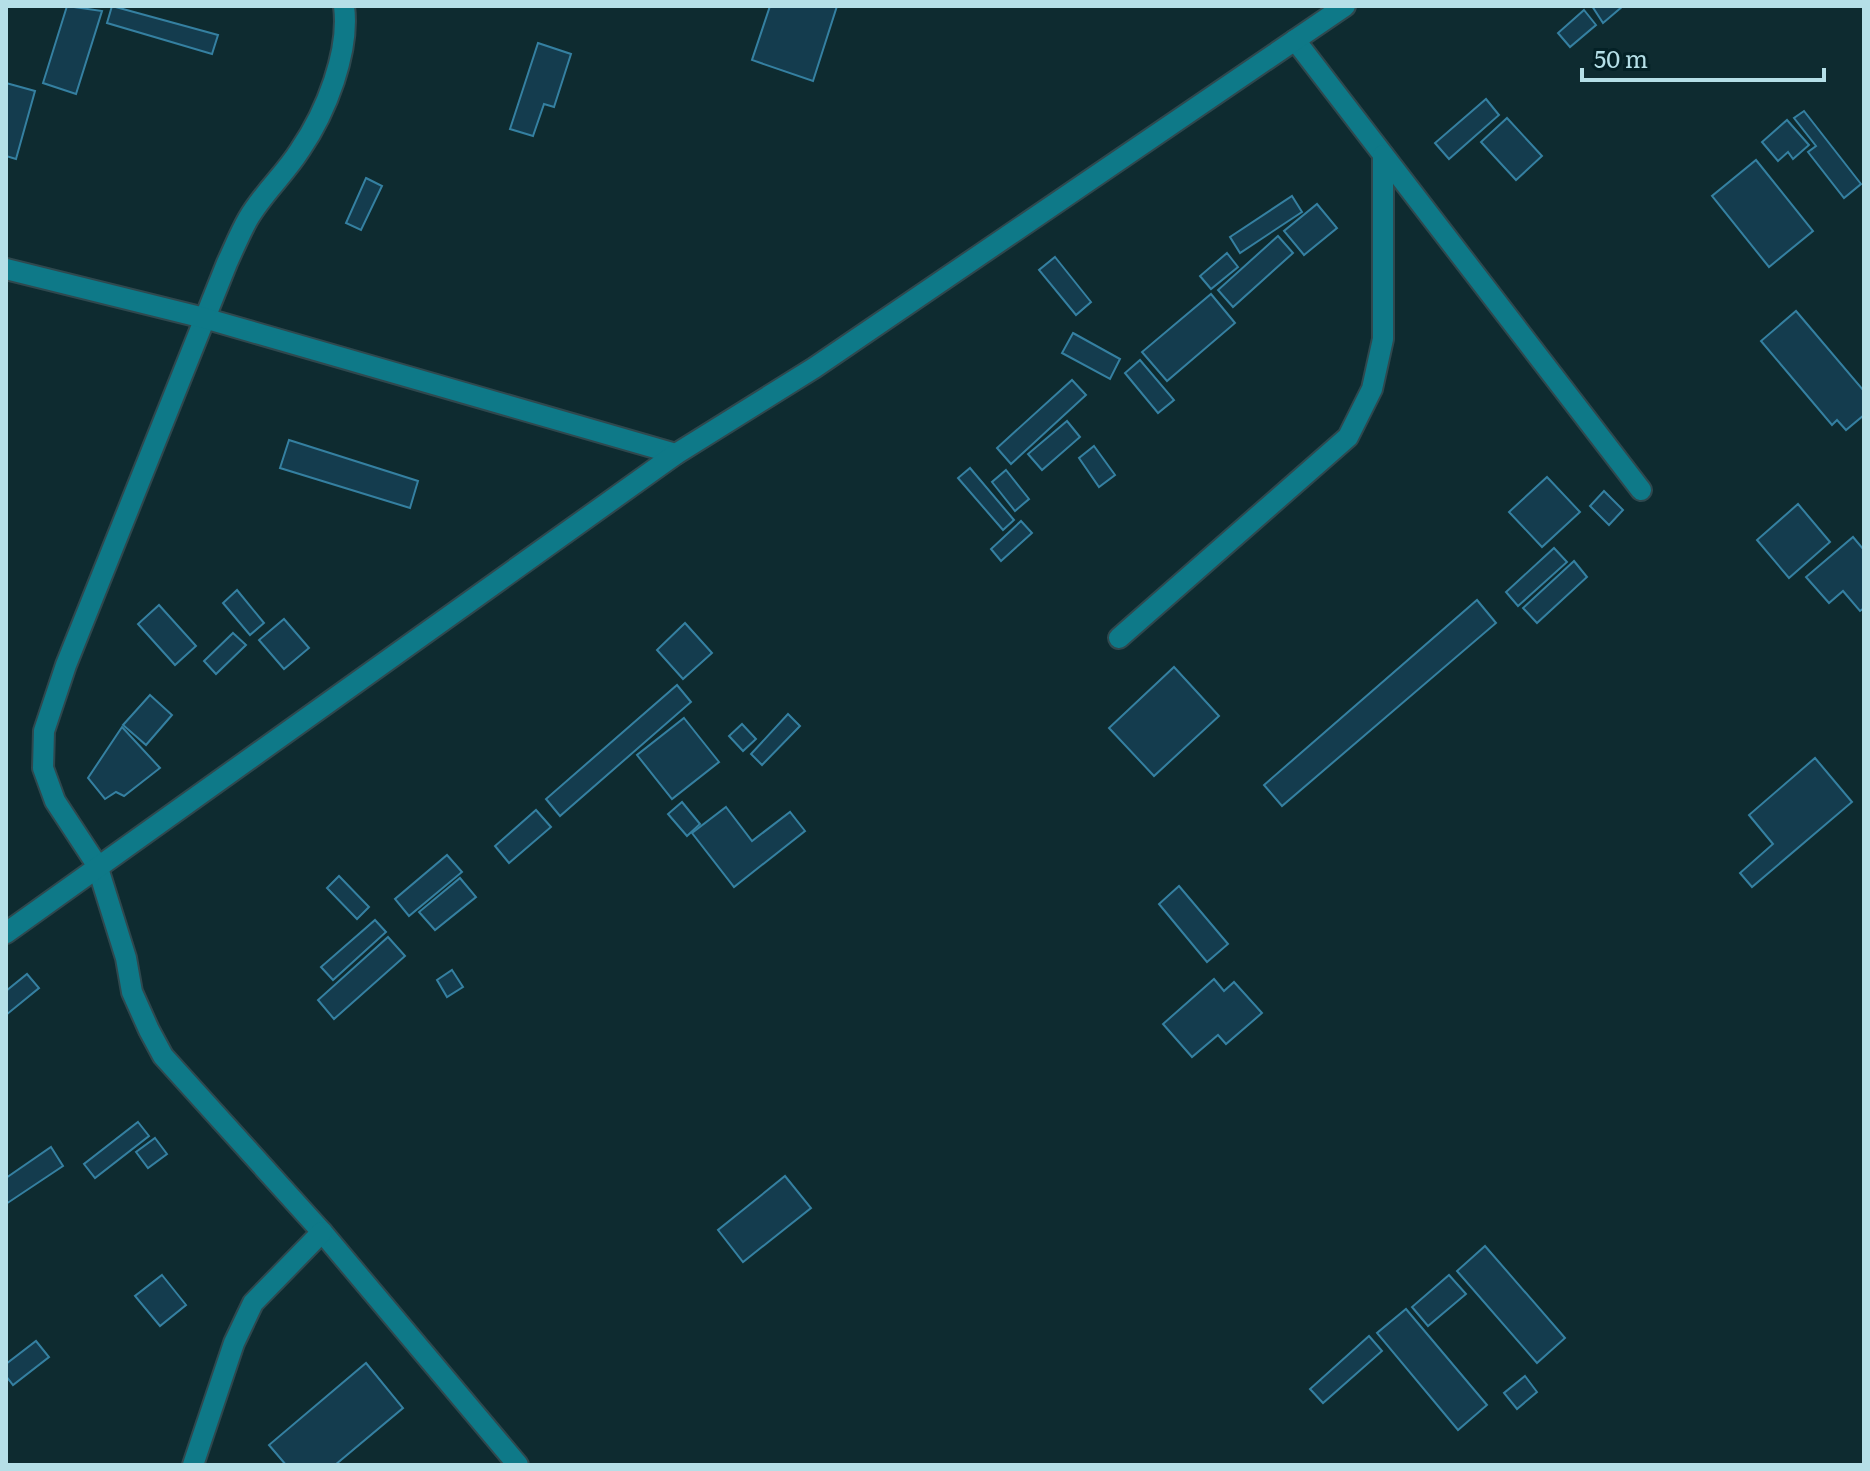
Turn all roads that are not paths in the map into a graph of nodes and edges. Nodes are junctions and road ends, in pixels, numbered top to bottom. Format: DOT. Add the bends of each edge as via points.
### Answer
graph roads {
  1 [pos="344,6"];
  2 [pos="1345,6"];
  3 [pos="1295,40"];
  4 [pos="1383,155"];
  5 [pos="6,269"];
  6 [pos="204,318"];
  7 [pos="676,454"];
  8 [pos="1641,490"];
  9 [pos="1119,638"];
  10 [pos="97,865"];
  11 [pos="6,933"];
  12 [pos="322,1232"];
  13 [pos="193,1465"];
  14 [pos="518,1465"];
  1 -- 6 [label="street" via="345,35 322,105 300,150 248,219"];
  2 -- 3 [label="street"];
  3 -- 4 [label="street"];
  3 -- 7 [label="street" via="814,368"];
  4 -- 8 [label="street"];
  4 -- 9 [label="street" via="1383,339 1372,389 1348,437"];
  5 -- 6 [label="street"];
  6 -- 7 [label="street"];
  6 -- 10 [label="street" via="44,731 43,768 55,801"];
  7 -- 10 [label="street"];
  10 -- 11 [label="street"];
  10 -- 12 [label="street" via="132,992 163,1056"];
  12 -- 13 [label="street" via="253,1303"];
  12 -- 14 [label="street"];
}
